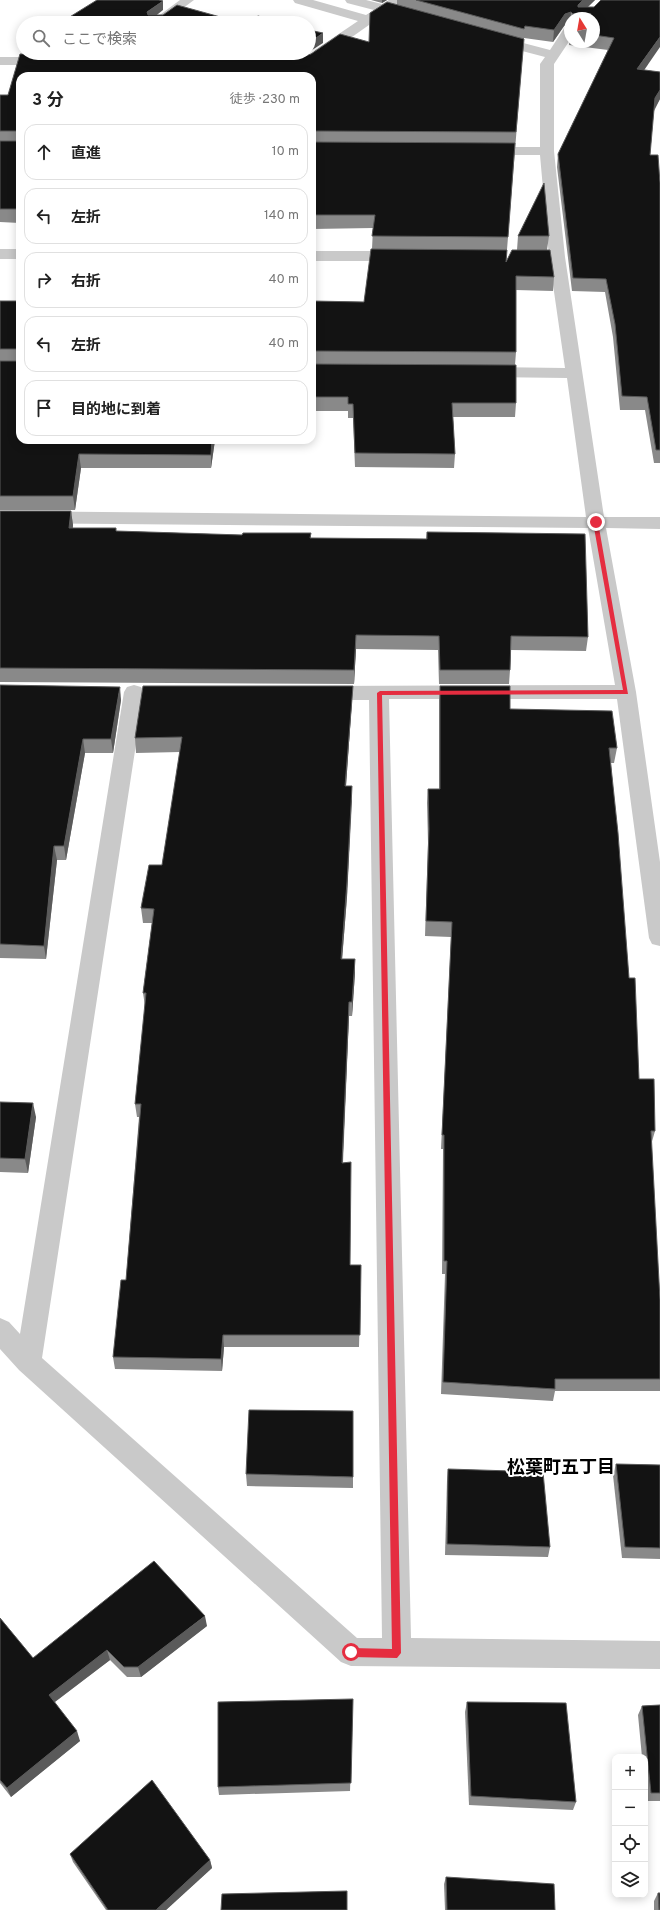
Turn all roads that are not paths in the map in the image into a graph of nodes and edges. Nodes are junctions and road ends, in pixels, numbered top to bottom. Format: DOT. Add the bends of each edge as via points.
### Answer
graph roads {
  1 [pos="188,0"];
  2 [pos="299,0"];
  3 [pos="351,0"];
  4 [pos="397,0"];
  5 [pos="384,9"];
  6 [pos="407,15"];
  7 [pos="165,16"];
  8 [pos="368,20"];
  9 [pos="484,36"];
  10 [pos="564,39"];
  11 [pos="316,56"];
  12 [pos="553,56"];
  13 [pos="62,60"];
  14 [pos="0,61"];
  15 [pos="469,151"];
  16 [pos="547,151"];
  17 [pos="0,254"];
  18 [pos="16,254"];
  19 [pos="316,256"];
  20 [pos="415,256"];
  21 [pos="470,372"];
  22 [pos="573,373"];
  23 [pos="0,517"];
  24 [pos="596,522"];
  25 [pos="660,523"];
  26 [pos="134,692"];
  27 [pos="626,692"];
  28 [pos="308,693"];
  29 [pos="380,693"];
  30 [pos="660,938"];
  31 [pos="0,1330"];
  32 [pos="28,1362"];
  33 [pos="397,1653"];
  34 [pos="660,1655"];
  1 -- 7 [label="street"];
  2 -- 8 [label="street"];
  3 -- 5 [label="street"];
  4 -- 5 [label="street"];
  5 -- 6 [label="street"];
  5 -- 8 [label="street"];
  8 -- 11 [label="street"];
  9 -- 12 [label="street"];
  10 -- 12 [label="street"];
  12 -- 16 [label="street" via="547,64"];
  13 -- 14 [label="street"];
  15 -- 16 [label="street"];
  16 -- 22 [label="street" via="549,257"];
  17 -- 18 [label="street"];
  19 -- 20 [label="street"];
  21 -- 22 [label="street"];
  22 -- 24 [label="street"];
  23 -- 24 [label="street"];
  24 -- 25 [label="street"];
  24 -- 27 [label="street"];
  26 -- 32 [label="street"];
  27 -- 29 [label="street"];
  27 -- 30 [label="street"];
  28 -- 29 [label="street"];
  29 -- 33 [label="street"];
  31 -- 32 [label="street"];
  32 -- 33 [label="street" via="351,1652"];
  33 -- 34 [label="street"];
}
